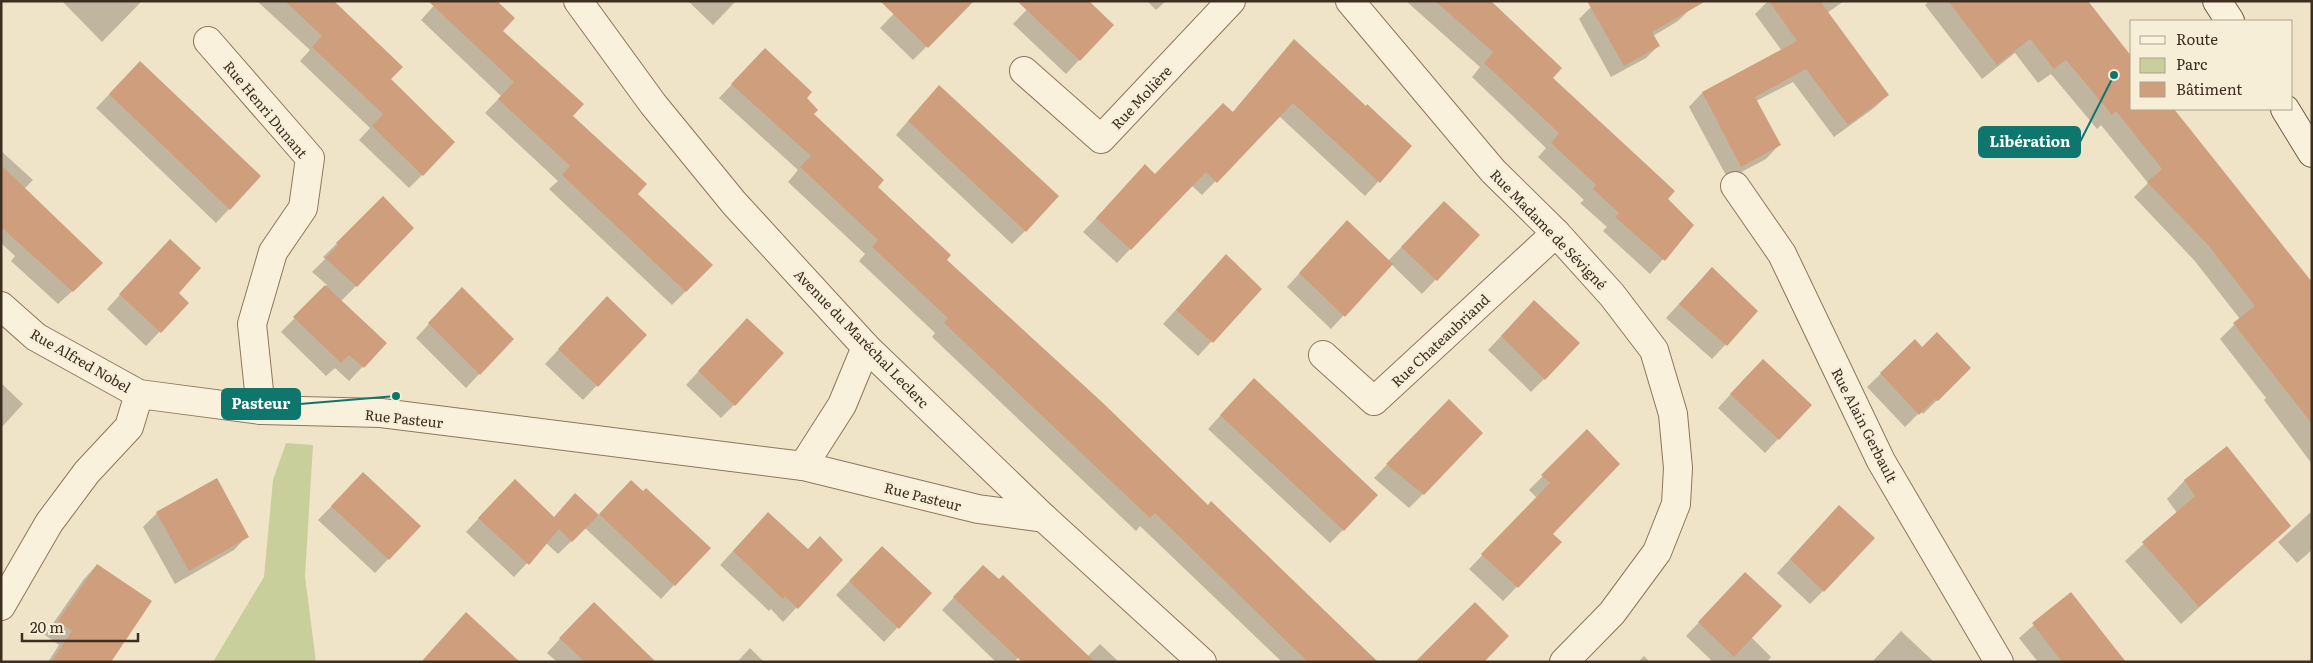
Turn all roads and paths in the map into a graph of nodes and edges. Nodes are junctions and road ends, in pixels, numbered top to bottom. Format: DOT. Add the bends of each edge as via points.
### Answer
graph roads {
  1 [pos="578,1"];
  2 [pos="1230,1"];
  3 [pos="1350,1"];
  4 [pos="2217,1"];
  5 [pos="2229,20"];
  6 [pos="208,41"];
  7 [pos="1024,71"];
  8 [pos="2286,110"];
  9 [pos="2312,153"];
  10 [pos="1736,186"];
  11 [pos="1556,233"];
  12 [pos="1,306"];
  13 [pos="866,347"];
  14 [pos="1323,355"];
  15 [pos="139,394"];
  16 [pos="262,410"];
  17 [pos="802,466"];
  18 [pos="1044,518"];
  19 [pos="1,606"];
  20 [pos="1202,662"];
  21 [pos="1564,662"];
  22 [pos="1999,662"];
  1 -- 13 [label="street, Avenue du Maréchal Leclerc" via="653,104 734,203"];
  2 -- 7 [label="street, Rue Molière" via="1101,139"];
  3 -- 11 [label="street, Rue Madame de Sévigné" via="1493,171"];
  4 -- 5 [label="street"];
  6 -- 16 [label="street, Rue Henri Dunant" via="310,158 303,208 272,252 252,324"];
  8 -- 9 [label="street"];
  10 -- 22 [label="street, Rue Alain Gerbault" via="1782,254 1881,461"];
  11 -- 14 [label="street, Rue Chateaubriand" via="1374,401"];
  11 -- 21 [label="street, Rue Madame de Sévigné" via="1612,295 1654,350 1673,414 1678,468 1676,504 1657,552 1612,612"];
  12 -- 15 [label="street, Rue Alfred Nobel" via="36,337"];
  13 -- 17 [label="street" via="842,405"];
  13 -- 18 [label="street, Avenue du Maréchal Leclerc"];
  15 -- 16 [label="street, Rue Pasteur"];
  15 -- 19 [label="street" via="129,427 87,472 49,523"];
  16 -- 17 [label="street, Rue Pasteur" via="381,414"];
  17 -- 18 [label="street, Rue Pasteur" via="978,509"];
  18 -- 20 [label="street, Avenue du Maréchal Leclerc"];
}
